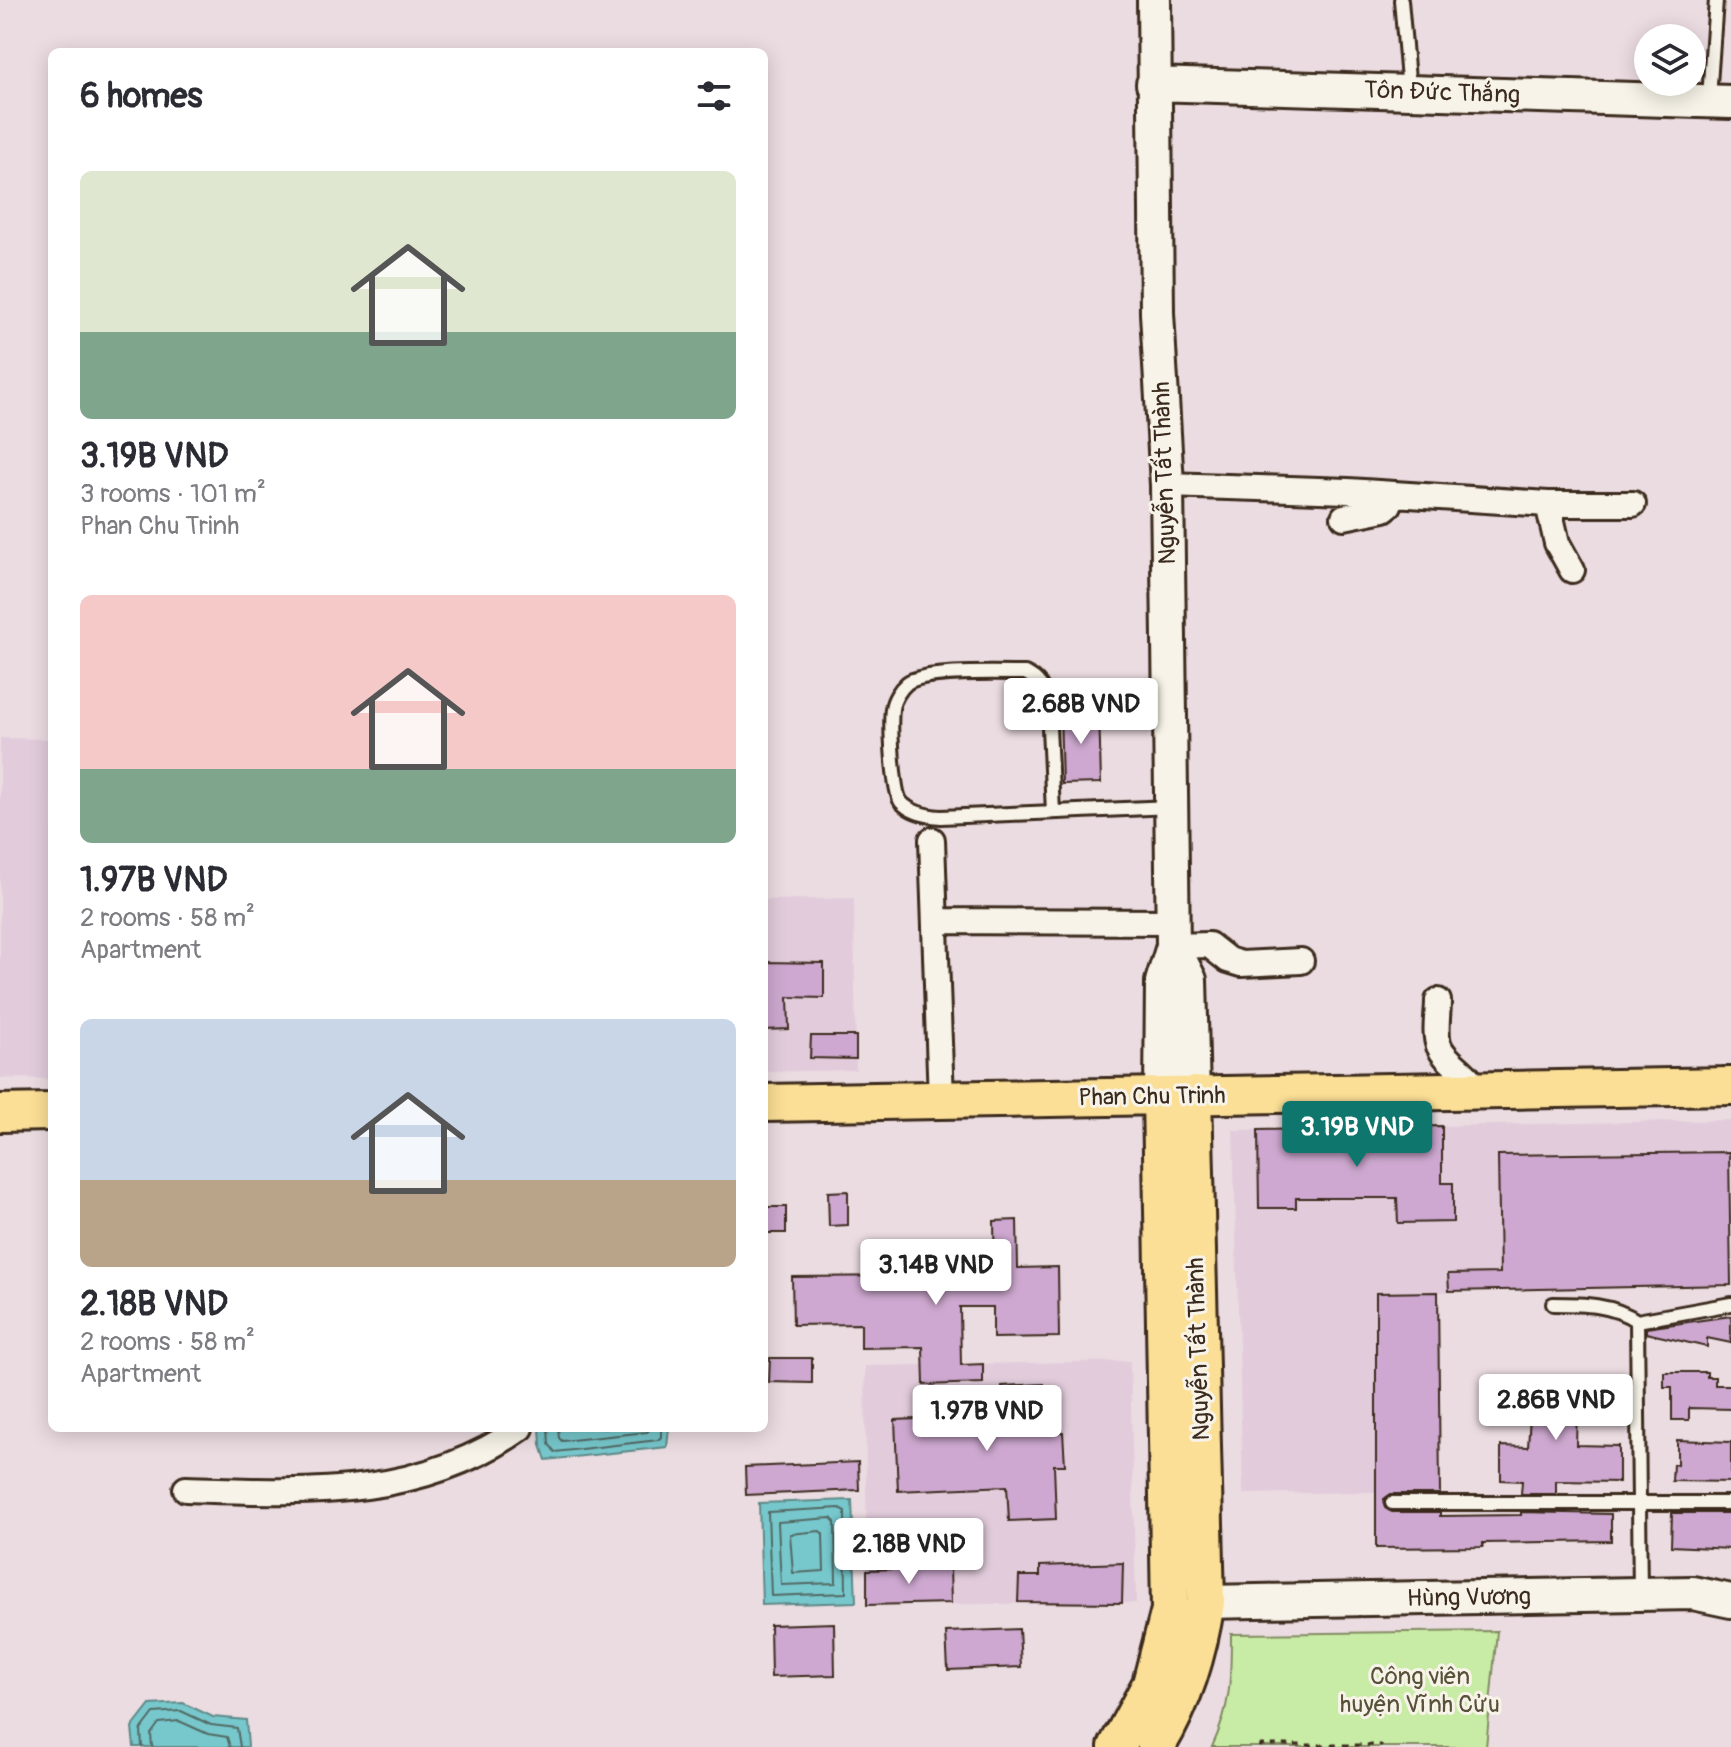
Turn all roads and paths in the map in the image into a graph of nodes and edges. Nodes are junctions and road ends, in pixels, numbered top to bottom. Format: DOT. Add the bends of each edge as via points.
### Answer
graph roads {
  1 [pos="1154,0"];
  2 [pos="1401,0"];
  3 [pos="1716,0"];
  4 [pos="1153,84"];
  5 [pos="1409,91"];
  6 [pos="1720,102"];
  7 [pos="1167,485"];
  8 [pos="1393,494"];
  9 [pos="1548,504"];
  10 [pos="1633,504"];
  11 [pos="1344,517"];
  12 [pos="1572,570"];
  13 [pos="1171,807"];
  14 [pos="1053,812"];
  15 [pos="932,840"];
  16 [pos="935,921"];
  17 [pos="1172,934"];
  18 [pos="1301,961"];
  19 [pos="1438,1001"];
  20 [pos="1731,1086"];
  21 [pos="1477,1091"];
  22 [pos="1177,1096"];
  23 [pos="941,1100"];
  24 [pos="768,1103"];
  25 [pos="48,1112"];
  26 [pos="0,1113"];
  27 [pos="1553,1304"];
  28 [pos="1731,1304"];
  29 [pos="1637,1321"];
  30 [pos="515,1432"];
  31 [pos="186,1489"];
  32 [pos="1392,1503"];
  33 [pos="1731,1503"];
  34 [pos="1639,1504"];
  35 [pos="1188,1558"];
  36 [pos="1640,1594"];
  37 [pos="1731,1601"];
  38 [pos="1206,1602"];
  39 [pos="1303,1746"];
  40 [pos="1355,1746"];
  41 [pos="1117,1747"];
  42 [pos="1156,1747"];
  43 [pos="1260,1747"];
  44 [pos="1381,1747"];
  1 -- 4 [label="street, Nguyễn Tất Thành"];
  2 -- 5 [label="lane"];
  3 -- 6 [label="lane"];
  4 -- 5 [label="street, Tôn Đức Thắng"];
  4 -- 7 [label="street, Nguyễn Tất Thành"];
  5 -- 6 [label="street, Tôn Đức Thắng"];
  7 -- 8 [label="street"];
  7 -- 13 [label="street, Nguyễn Tất Thành"];
  8 -- 9 [label="street"];
  8 -- 11 [label="street" via="1384,509"];
  9 -- 10 [label="street"];
  9 -- 12 [label="street" via="1557,543"];
  13 -- 14 [label="lane"];
  13 -- 17 [label="street, Nguyễn Tất Thành"];
  14 -- 14 [label="lane" via="941,817 906,807 895,788 891,708 900,691 923,677 1033,677 1048,706"];
  15 -- 16 [label="street"];
  16 -- 17 [label="street"];
  16 -- 23 [label="street"];
  17 -- 18 [label="street" via="1209,945 1241,964"];
  17 -- 22 [label="street, Nguyễn Tất Thành" via="1190,980"];
  19 -- 21 [label="street" via="1439,1046"];
  20 -- 21 [label="main road, Phan Chu Trinh"];
  21 -- 22 [label="main road, Phan Chu Trinh"];
  22 -- 23 [label="main road, Phan Chu Trinh"];
  22 -- 35 [label="main road, Nguyễn Tất Thành"];
  23 -- 24 [label="main road, Phan Chu Trinh"];
  25 -- 26 [label="main road"];
  27 -- 29 [label="lane" via="1612,1309"];
  28 -- 29 [label="lane"];
  29 -- 34 [label="lane"];
  30 -- 31 [label="street" via="459,1461 391,1484 300,1493"];
  32 -- 34 [label="lane"];
  33 -- 34 [label="lane"];
  34 -- 36 [label="lane"];
  35 -- 38 [label="main road, Nguyễn Tất Thành"];
  35 -- 41 [label="main road, Nguyễn Tất Thành" via="1151,1684"];
  36 -- 37 [label="street, Hùng Vương" via="1693,1593"];
  36 -- 38 [label="street, Hùng Vương"];
  38 -- 42 [label="main road, Nguyễn Tất Thành" via="1193,1667"];
  39 -- 40 [label="path"];
  39 -- 43 [label="path"];
  40 -- 44 [label="path"];
}
